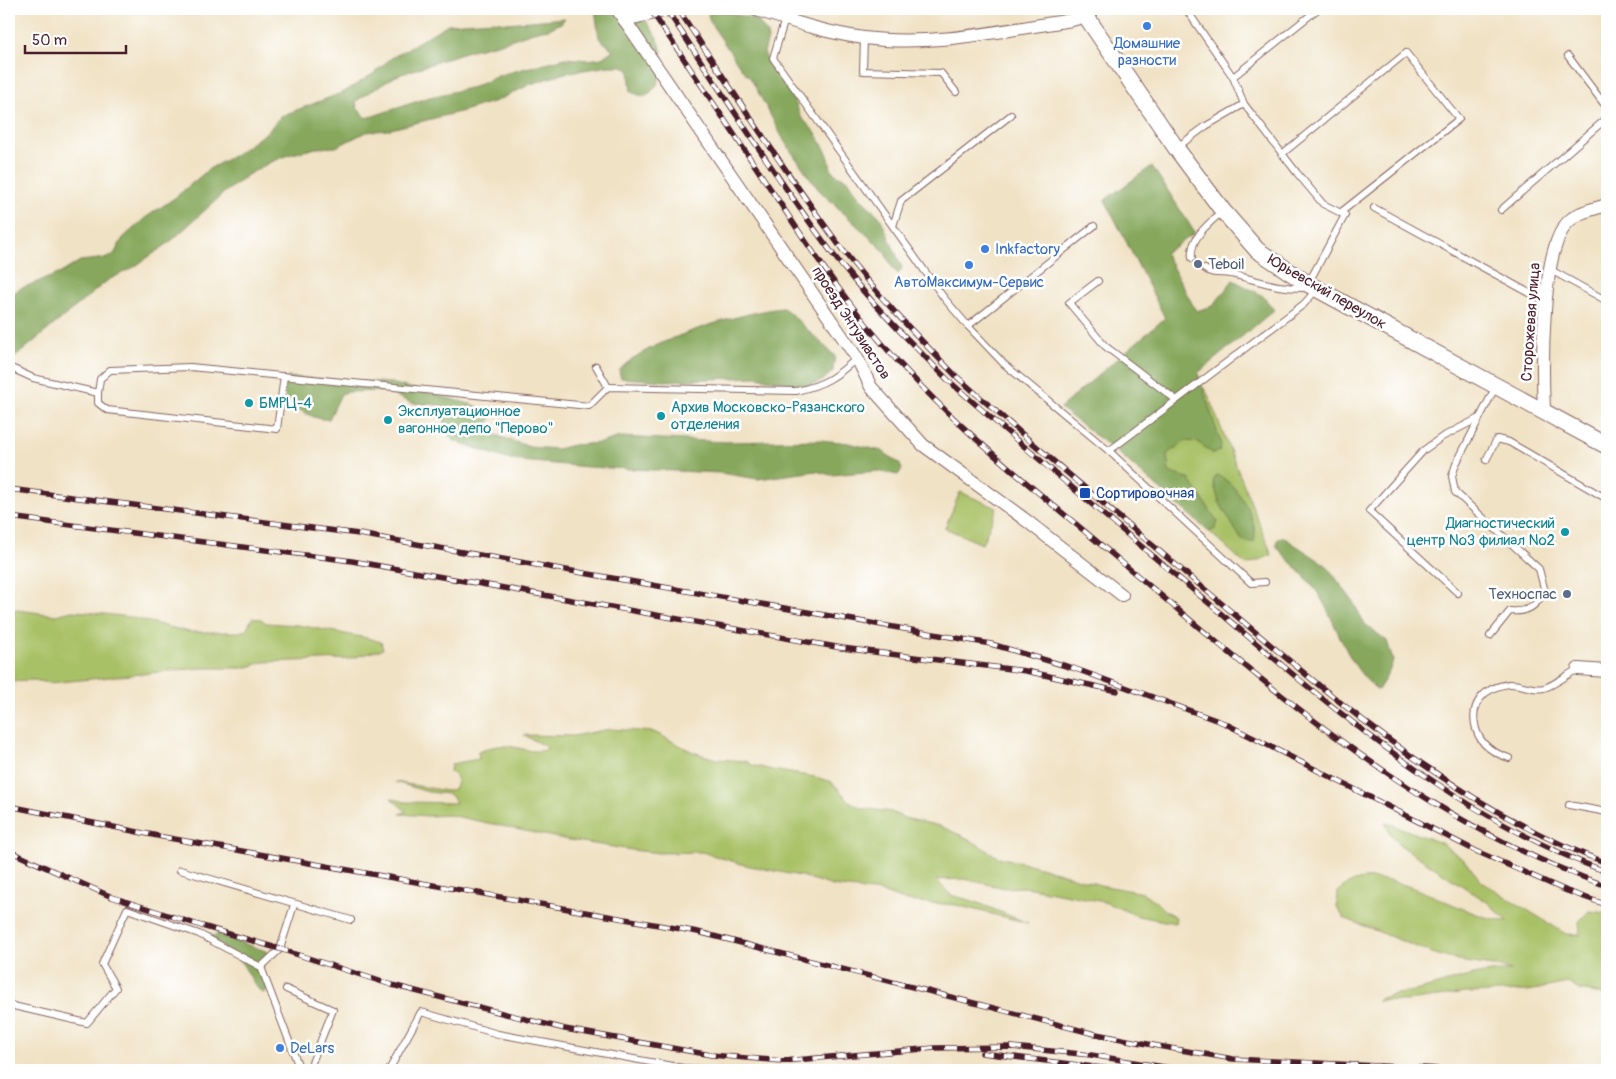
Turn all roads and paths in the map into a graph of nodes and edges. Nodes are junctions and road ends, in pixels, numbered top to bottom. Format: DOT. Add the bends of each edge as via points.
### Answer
graph roads {
  1 [pos="617,9"];
  2 [pos="673,9"];
  3 [pos="754,9"];
  4 [pos="1186,9"];
  5 [pos="1318,9"];
  6 [pos="1084,12"];
  7 [pos="785,19"];
  8 [pos="624,20"];
  9 [pos="864,38"];
  10 [pos="1568,56"];
  11 [pos="1233,77"];
  12 [pos="956,92"];
  13 [pos="1244,104"];
  14 [pos="1607,108"];
  15 [pos="1011,115"];
  16 [pos="1607,118"];
  17 [pos="1176,148"];
  18 [pos="1282,154"];
  19 [pos="1607,206"];
  20 [pos="1374,208"];
  21 [pos="1501,210"];
  22 [pos="1224,211"];
  23 [pos="1340,212"];
  24 [pos="893,226"];
  25 [pos="1094,226"];
  26 [pos="1192,258"];
  27 [pos="1205,269"];
  28 [pos="1549,269"];
  29 [pos="1098,281"];
  30 [pos="1313,286"];
  31 [pos="1607,301"];
  32 [pos="1547,303"];
  33 [pos="968,326"];
  34 [pos="857,358"];
  35 [pos="596,366"];
  36 [pos="9,367"];
  37 [pos="284,376"];
  38 [pos="1496,386"];
  39 [pos="608,387"];
  40 [pos="98,393"];
  41 [pos="1175,400"];
  42 [pos="1544,411"];
  43 [pos="1480,418"];
  44 [pos="1607,446"];
  45 [pos="1109,450"];
  46 [pos="1486,460"];
  47 [pos="1607,499"];
  48 [pos="1266,582"];
  49 [pos="1458,593"];
  50 [pos="1122,595"];
  51 [pos="1490,636"];
  52 [pos="1578,669"];
  53 [pos="1607,671"];
  54 [pos="1509,758"];
  55 [pos="1569,806"];
  56 [pos="1607,812"];
  57 [pos="180,870"];
  58 [pos="294,905"];
  59 [pos="351,920"];
  60 [pos="261,967"];
  61 [pos="286,989"];
  62 [pos="9,1005"];
  63 [pos="683,1069"];
  64 [pos="300,1070"];
  65 [pos="309,1070"];
  66 [pos="388,1070"];
  67 [pos="724,1070"];
  1 -- 8 [label="street, проезд Энтузиастов"];
  2 -- 8 [label="street"];
  3 -- 7 [label="street"];
  4 -- 11 [label="lane"];
  5 -- 11 [label="lane"];
  6 -- 9 [label="street" via="1072,20 934,40"];
  6 -- 17 [label="street, Юрьевский переулок"];
  7 -- 9 [label="street" via="820,30"];
  7 -- 24 [label="lane" via="773,58"];
  8 -- 34 [label="street, проезд Энтузиастов"];
  9 -- 12 [label="lane" via="863,71 942,73"];
  10 -- 14 [label="lane"];
  11 -- 13 [label="lane"];
  13 -- 17 [label="lane"];
  13 -- 18 [label="lane"];
  15 -- 24 [label="lane" via="901,201"];
  16 -- 21 [label="lane"];
  17 -- 22 [label="street, Юрьевский переулок"];
  18 -- 23 [label="lane" via="1323,204"];
  18 -- 23 [label="lane" via="1406,53 1459,119"];
  19 -- 28 [label="street, Сторожевая улица" via="1577,214 1564,226 1553,246"];
  20 -- 32 [label="lane"];
  22 -- 26 [label="lane" via="1198,235 1191,250"];
  22 -- 30 [label="street, Юрьевский переулок" via="1257,250"];
  23 -- 30 [label="lane" via="1345,215"];
  24 -- 33 [label="lane"];
  25 -- 33 [label="lane"];
  27 -- 30 [label="lane" via="1209,273 1230,274 1281,288"];
  28 -- 31 [label="lane"];
  28 -- 32 [label="street, Сторожевая улица"];
  29 -- 41 [label="lane" via="1069,303 1104,346"];
  30 -- 38 [label="street, Юрьевский переулок"];
  30 -- 41 [label="lane" via="1304,304"];
  32 -- 42 [label="street, Сторожевая улица" via="1542,372"];
  33 -- 45 [label="lane" via="1004,364"];
  34 -- 39 [label="lane" via="838,375 818,386 796,391"];
  34 -- 50 [label="street, проезд Энтузиастов" via="871,387 923,445"];
  35 -- 39 [label="lane"];
  36 -- 40 [label="lane" via="33,378"];
  37 -- 39 [label="lane" via="589,406"];
  37 -- 40 [label="lane" via="190,367 110,370 100,379"];
  37 -- 40 [label="lane" via="277,429 107,410 98,403"];
  38 -- 42 [label="street, Юрьевский переулок"];
  38 -- 43 [label="lane"];
  41 -- 45 [label="lane"];
  42 -- 44 [label="street, Юрьевский переулок"];
  43 -- 49 [label="lane" via="1424,450 1369,511"];
  43 -- 51 [label="lane" via="1452,476 1456,492 1540,570 1544,578 1544,588 1536,604 1529,610 1510,611"];
  45 -- 48 [label="lane" via="1251,583"];
  46 -- 47 [label="lane" via="1497,439 1509,442"];
  52 -- 53 [label="street"];
  52 -- 54 [label="lane" via="1543,689 1510,684 1487,692 1474,706 1473,718 1478,734 1491,752"];
  55 -- 56 [label="lane"];
  57 -- 58 [label="lane"];
  58 -- 59 [label="lane"];
  58 -- 60 [label="lane" via="280,949"];
  60 -- 62 [label="lane" via="199,934 127,908 102,964 116,988 87,1023"];
  60 -- 64 [label="lane"];
  61 -- 65 [label="lane" via="332,1010"];
  63 -- 66 [label="lane" via="498,1034 421,1012"];
  63 -- 67 [label="lane"];
}
